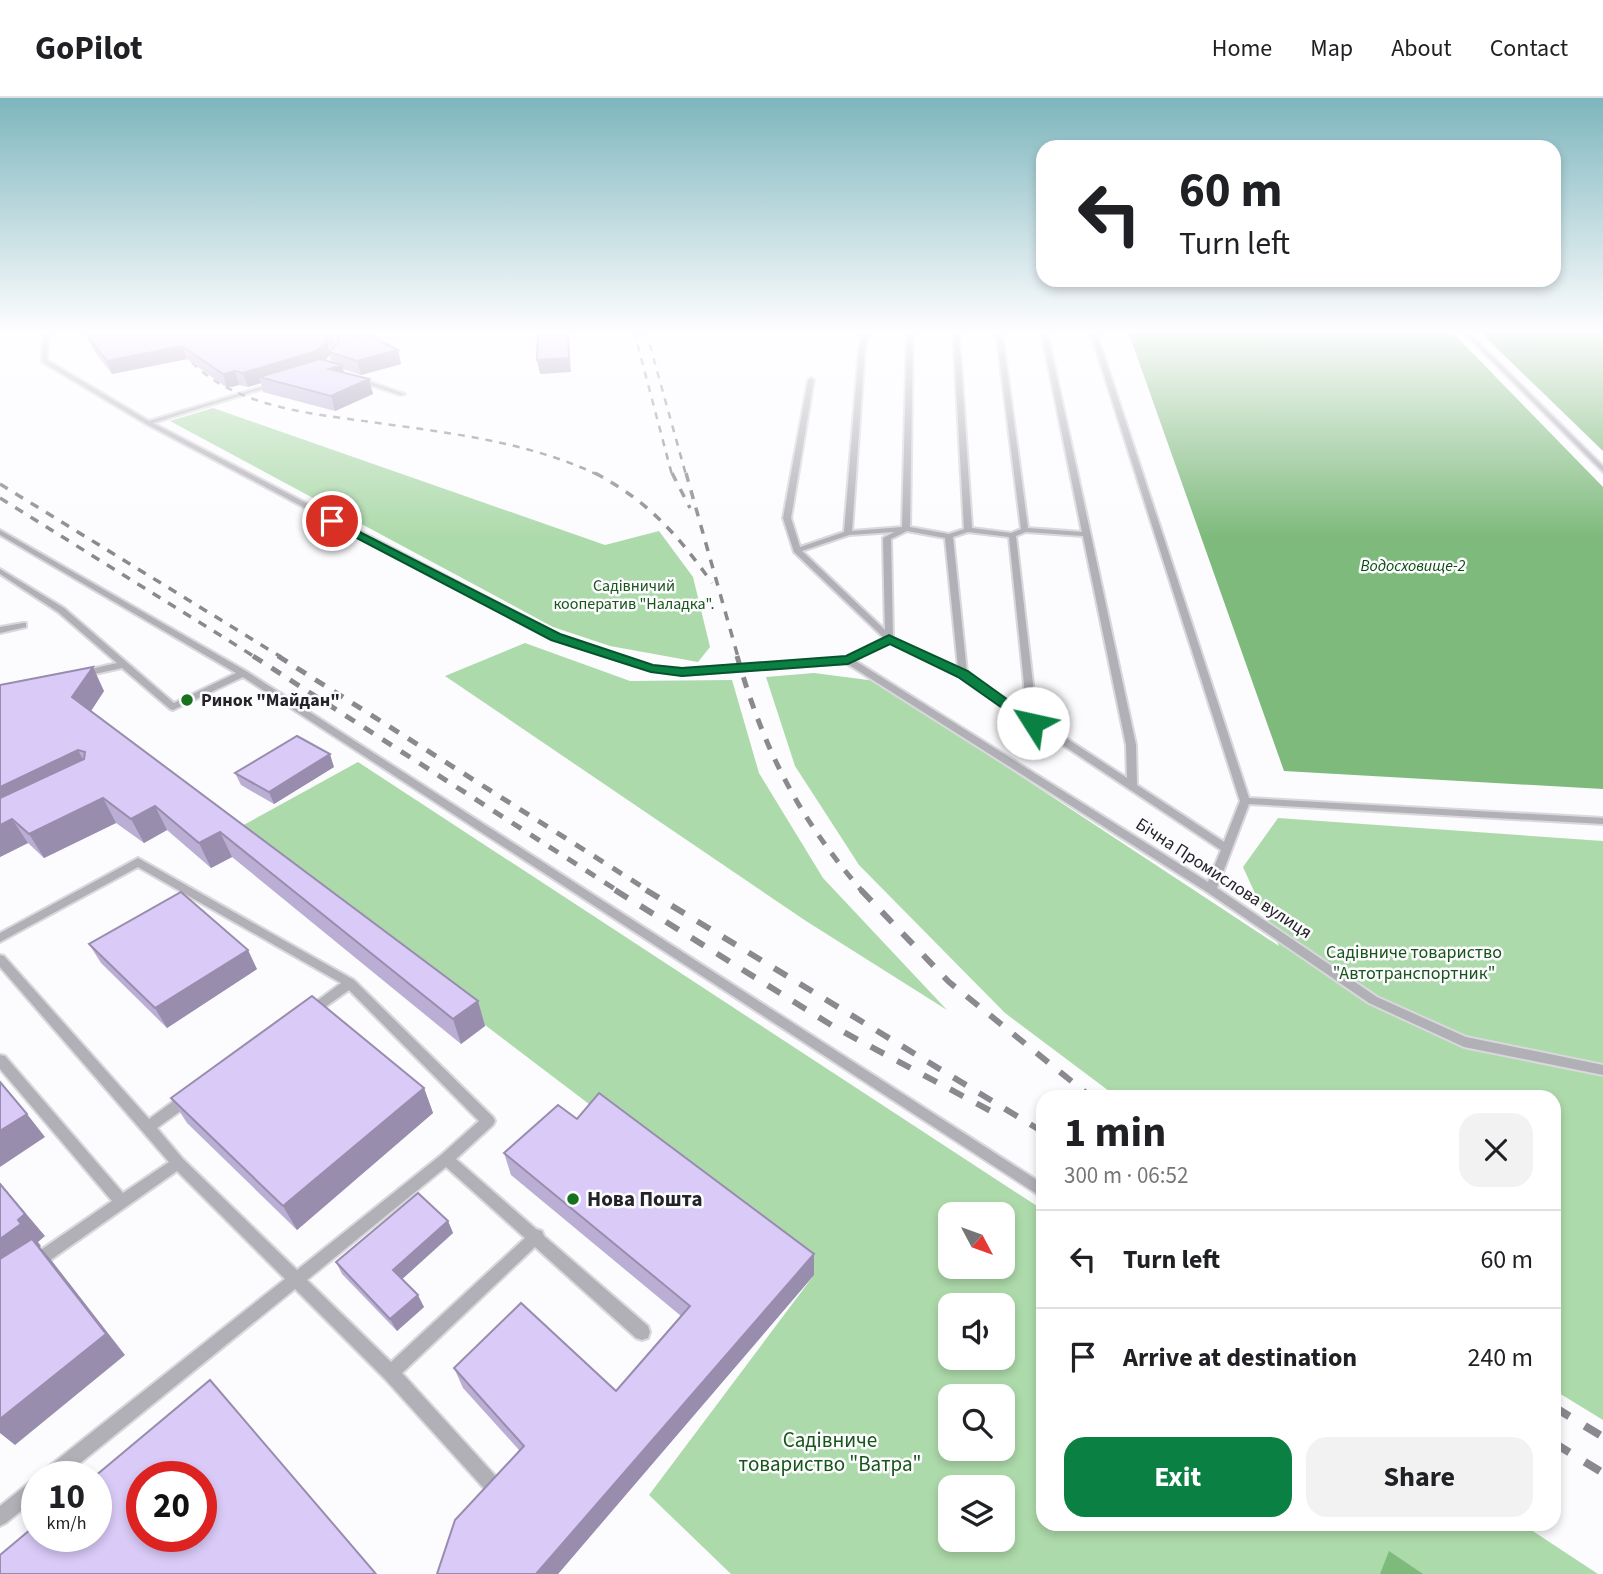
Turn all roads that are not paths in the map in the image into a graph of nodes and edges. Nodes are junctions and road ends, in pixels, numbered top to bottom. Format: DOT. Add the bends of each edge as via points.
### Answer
graph roads {
  1 [pos="110,400"];
  2 [pos="223,400"];
  3 [pos="808,400"];
  4 [pos="858,400"];
  5 [pos="909,400"];
  6 [pos="960,400"];
  7 [pos="1008,400"];
  8 [pos="1058,400"];
  9 [pos="1115,400"];
  10 [pos="1533,400"];
  11 [pos="148,423"];
  12 [pos="1603,470"];
  13 [pos="906,529"];
  14 [pos="968,530"];
  15 [pos="1025,530"];
  16 [pos="0,532"];
  17 [pos="848,533"];
  18 [pos="1086,534"];
  19 [pos="1012,535"];
  20 [pos="949,536"];
  21 [pos="797,550"];
  22 [pos="0,571"];
  23 [pos="23,625"];
  24 [pos="0,631"];
  25 [pos="889,639"];
  26 [pos="848,660"];
  27 [pos="122,665"];
  28 [pos="243,673"];
  29 [pos="963,674"];
  30 [pos="72,677"];
  31 [pos="1033,723"];
  32 [pos="1132,788"];
  33 [pos="1245,801"];
  34 [pos="1603,821"];
  35 [pos="1226,849"];
  36 [pos="1211,889"];
  37 [pos="0,938"];
  38 [pos="0,959"];
  39 [pos="350,983"];
  40 [pos="294,1023"];
  41 [pos="0,1060"];
  42 [pos="1603,1070"];
  43 [pos="204,1087"];
  44 [pos="148,1127"];
  45 [pos="446,1159"];
  46 [pos="178,1163"];
  47 [pos="1036,1187"];
  48 [pos="122,1202"];
  49 [pos="537,1236"];
  50 [pos="22,1271"];
  51 [pos="296,1276"];
  52 [pos="642,1332"];
  53 [pos="391,1373"];
  54 [pos="69,1461"];
  55 [pos="495,1488"];
  56 [pos="21,1500"];
  57 [pos="0,1517"];
  1 -- 11 [label="lane"];
  2 -- 11 [label="lane"];
  3 -- 21 [label="lane" via="787,518"];
  4 -- 17 [label="lane"];
  5 -- 13 [label="lane"];
  6 -- 14 [label="lane"];
  7 -- 15 [label="lane"];
  8 -- 18 [label="lane"];
  9 -- 33 [label="lane"];
  10 -- 12 [label="lane"];
  11 -- 26 [label="lane" via="556,637 651,668 682,672"];
  13 -- 17 [label="lane"];
  13 -- 20 [label="lane"];
  13 -- 25 [label="lane" via="887,538"];
  14 -- 19 [label="lane"];
  14 -- 20 [label="lane"];
  15 -- 18 [label="lane"];
  15 -- 19 [label="lane"];
  16 -- 28 [label="lane"];
  17 -- 21 [label="lane"];
  18 -- 32 [label="lane" via="1130,745"];
  19 -- 31 [label="lane"];
  20 -- 29 [label="lane"];
  21 -- 25 [label="lane"];
  22 -- 27 [label="lane" via="61,610"];
  23 -- 24 [label="lane"];
  25 -- 26 [label="lane"];
  25 -- 29 [label="lane"];
  26 -- 36 [label="lane, Бічна Промислова вулиця"];
  27 -- 28 [label="lane" via="173,707"];
  27 -- 30 [label="lane"];
  28 -- 47 [label="lane"];
  29 -- 31 [label="lane"];
  31 -- 32 [label="lane"];
  32 -- 35 [label="lane"];
  33 -- 34 [label="lane"];
  33 -- 35 [label="lane"];
  35 -- 36 [label="lane"];
  36 -- 42 [label="lane, Бічна Промислова вулиця" via="1373,1000 1464,1042"];
  37 -- 39 [label="lane" via="138,862"];
  38 -- 44 [label="lane"];
  39 -- 40 [label="lane"];
  39 -- 45 [label="lane" via="488,1121"];
  41 -- 48 [label="lane"];
  43 -- 44 [label="lane"];
  44 -- 46 [label="lane"];
  45 -- 49 [label="lane"];
  45 -- 51 [label="lane"];
  46 -- 48 [label="lane"];
  46 -- 51 [label="lane"];
  48 -- 50 [label="lane"];
  49 -- 52 [label="lane"];
  49 -- 53 [label="lane"];
  51 -- 53 [label="lane"];
  51 -- 54 [label="lane"];
  53 -- 55 [label="lane"];
  56 -- 57 [label="lane"];
}
